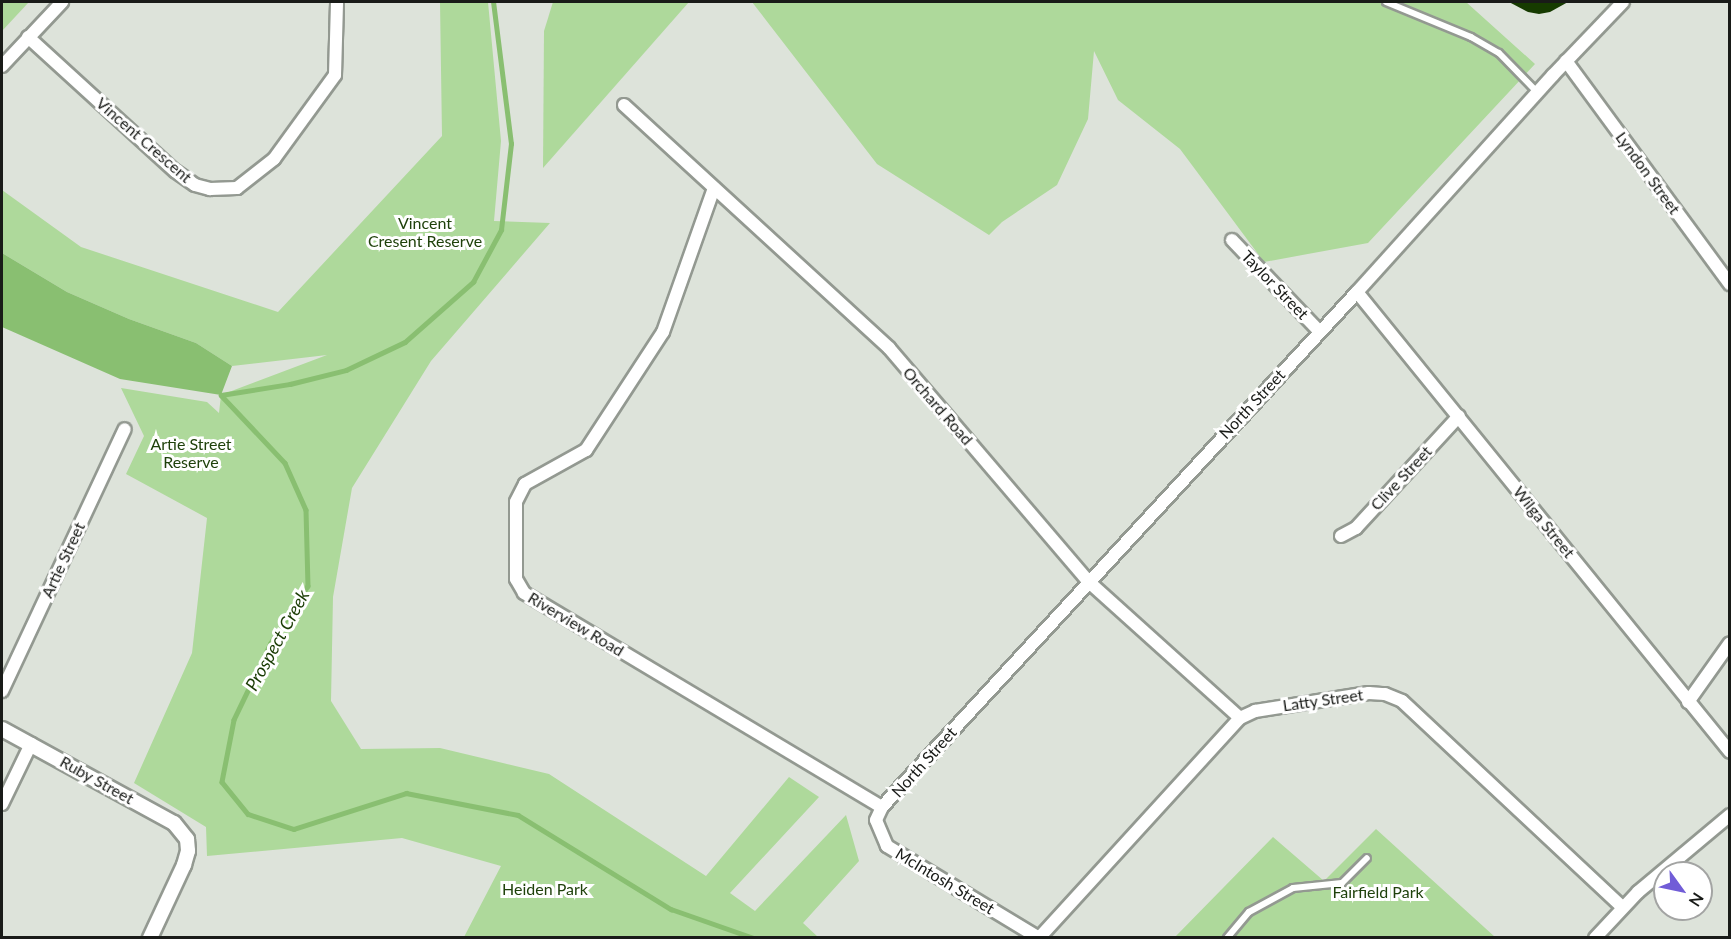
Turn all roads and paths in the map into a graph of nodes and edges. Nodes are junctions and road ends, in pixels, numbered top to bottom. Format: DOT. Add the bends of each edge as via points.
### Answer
graph roads {
  1 [pos="62,2"];
  2 [pos="337,2"];
  3 [pos="1386,2"];
  4 [pos="1623,2"];
  5 [pos="28,37"];
  6 [pos="1566,61"];
  7 [pos="2,66"];
  8 [pos="1537,92"];
  9 [pos="624,105"];
  10 [pos="714,188"];
  11 [pos="1232,240"];
  12 [pos="1730,284"];
  13 [pos="1357,292"];
  14 [pos="1319,331"];
  15 [pos="1458,416"];
  16 [pos="125,429"];
  17 [pos="1341,536"];
  18 [pos="1089,582"];
  19 [pos="1730,643"];
  20 [pos="2,691"];
  21 [pos="1688,702"];
  22 [pos="1240,718"];
  23 [pos="2,729"];
  24 [pos="31,744"];
  25 [pos="1730,752"];
  26 [pos="2,804"];
  27 [pos="882,807"];
  28 [pos="1730,815"];
  29 [pos="1367,858"];
  30 [pos="1622,907"];
  31 [pos="150,938"];
  32 [pos="1039,938"];
  33 [pos="1227,938"];
  34 [pos="1595,938"];
  1 -- 5 [label="street"];
  2 -- 5 [label="street, Vincent Crescent" via="335,75 274,159 237,188 195,185 175,171"];
  3 -- 8 [label="lane" via="1462,33 1499,53"];
  4 -- 6 [label="street, North Street"];
  5 -- 7 [label="street"];
  6 -- 8 [label="street, North Street"];
  6 -- 12 [label="street, Lyndon Street"];
  8 -- 13 [label="street, North Street"];
  9 -- 10 [label="street, Orchard Road"];
  10 -- 18 [label="street, Orchard Road" via="889,348"];
  10 -- 27 [label="street, Riverview Road" via="663,332 586,450 525,484 516,502 516,579 524,593"];
  11 -- 14 [label="street, Taylor Street"];
  13 -- 14 [label="street, North Street"];
  13 -- 15 [label="street, Wilga Street"];
  14 -- 18 [label="street, North Street"];
  15 -- 17 [label="street, Clive Street" via="1356,528"];
  15 -- 21 [label="street, Wilga Street"];
  16 -- 20 [label="street, Artie Street"];
  18 -- 22 [label="street, Orchard Road"];
  18 -- 27 [label="street, North Street"];
  19 -- 21 [label="street"];
  21 -- 25 [label="street, Wilga Street"];
  22 -- 30 [label="street, Latty Street" via="1255,711 1351,696 1394,697"];
  22 -- 32 [label="street, Latty Street"];
  23 -- 24 [label="street, Ruby Street"];
  24 -- 26 [label="street"];
  24 -- 31 [label="street, Ruby Street" via="174,823 187,839 183,865"];
  27 -- 32 [label="street, McIntosh Street" via="876,820 887,846"];
  28 -- 30 [label="street"];
  29 -- 33 [label="lane" via="1342,883 1293,888 1250,912"];
  30 -- 34 [label="street"];
}
